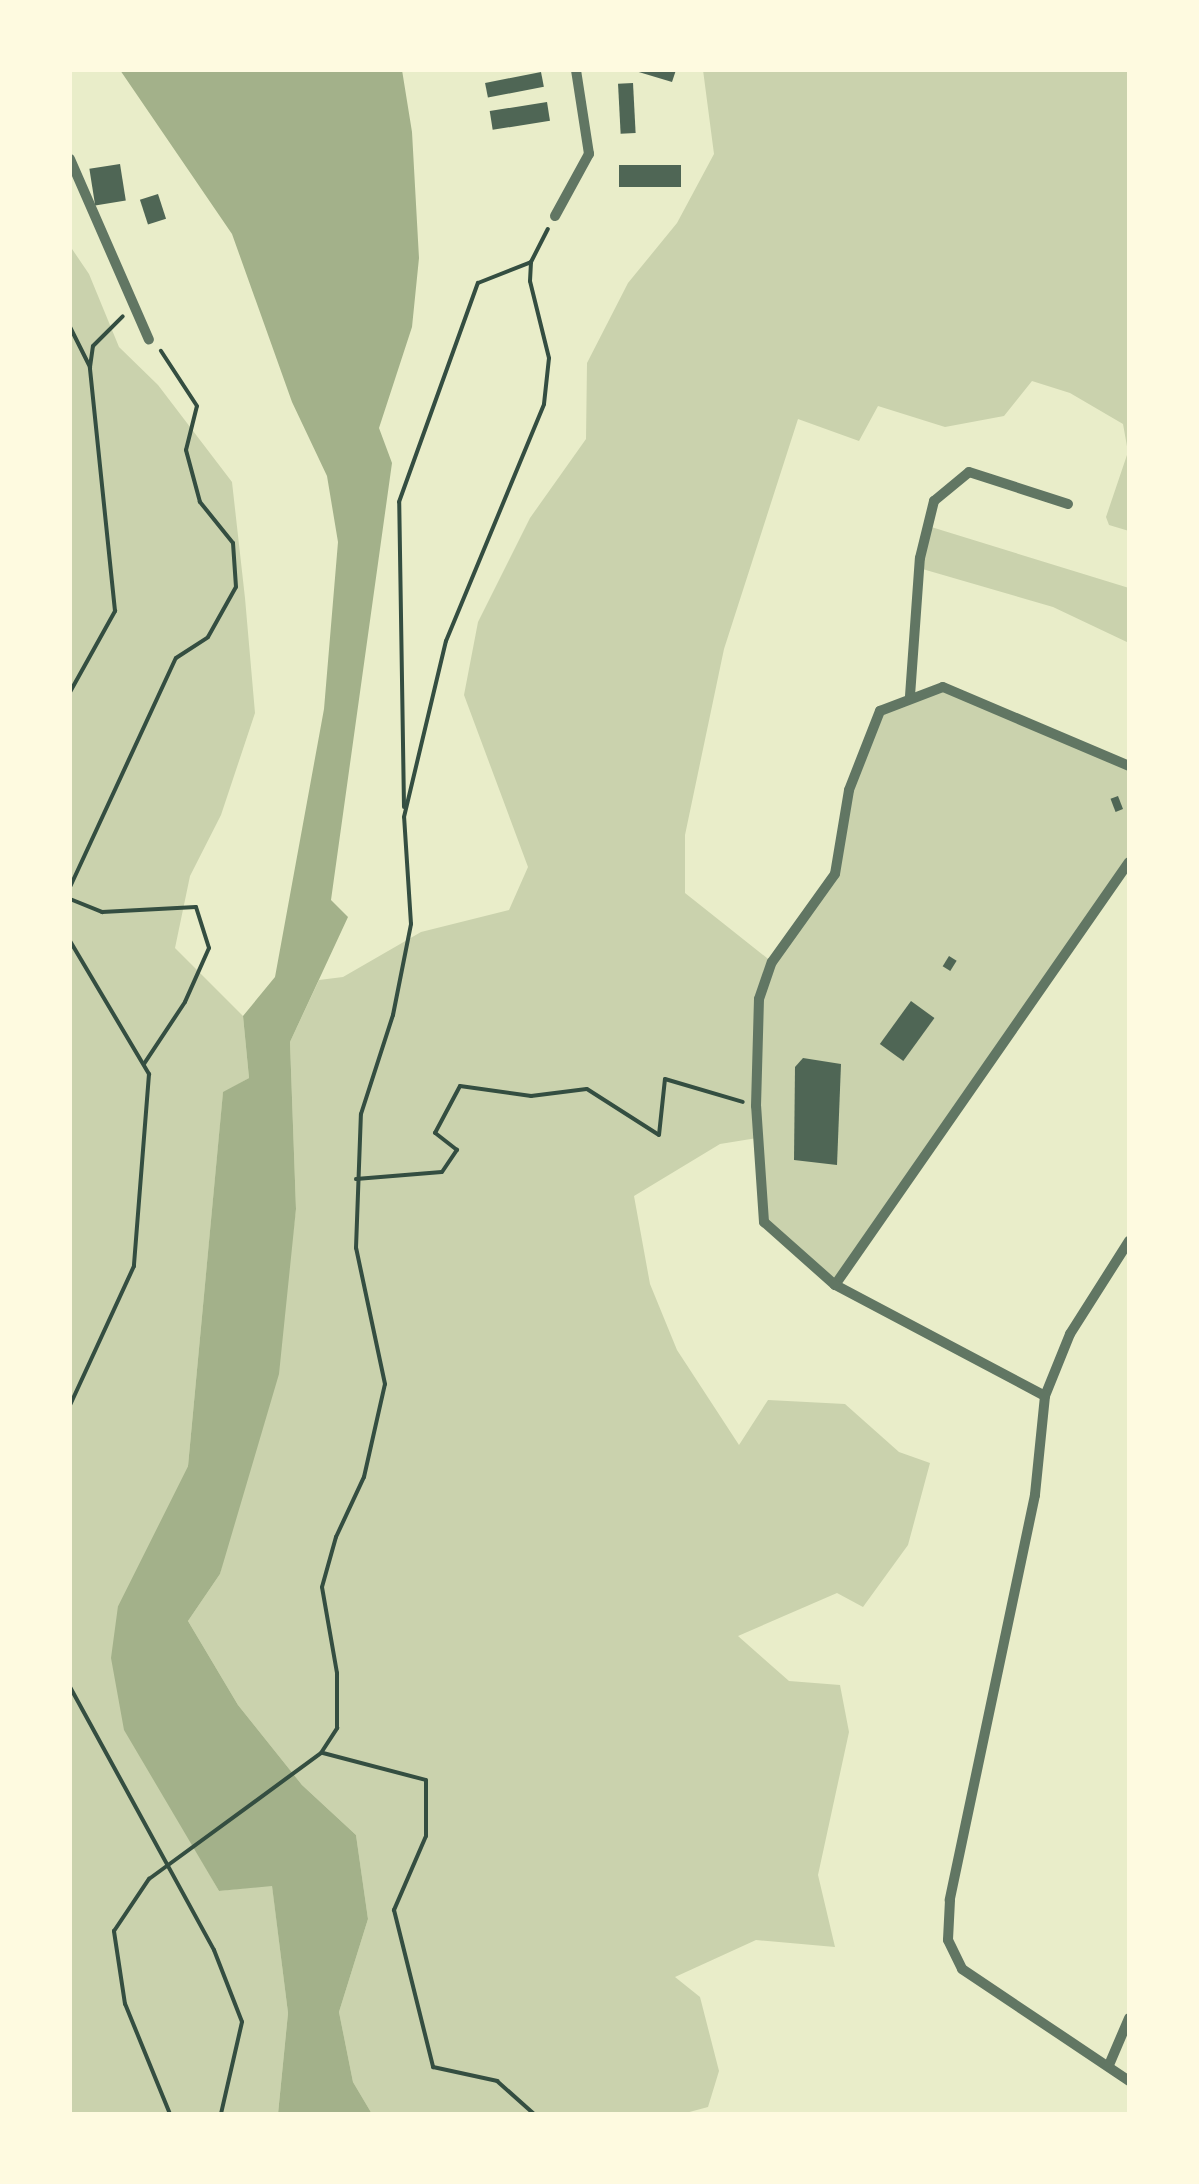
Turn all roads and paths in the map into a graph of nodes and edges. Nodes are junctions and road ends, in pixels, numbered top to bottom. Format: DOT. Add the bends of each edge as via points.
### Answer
graph roads {
  1 [pos="576,70"];
  2 [pos="70,160"];
  3 [pos="555,216"];
  4 [pos="530,262"];
  5 [pos="134,305"];
  6 [pos="70,328"];
  7 [pos="149,340"];
  8 [pos="90,368"];
  9 [pos="1068,504"];
  10 [pos="70,692"];
  11 [pos="910,696"];
  12 [pos="1129,766"];
  13 [pos="404,817"];
  14 [pos="1129,862"];
  15 [pos="70,887"];
  16 [pos="70,899"];
  17 [pos="70,942"];
  18 [pos="144,1064"];
  19 [pos="756,1106"];
  20 [pos="356,1179"];
  21 [pos="1129,1241"];
  22 [pos="835,1285"];
  23 [pos="1045,1396"];
  24 [pos="70,1405"];
  25 [pos="70,1687"];
  26 [pos="321,1753"];
  27 [pos="165,1866"];
  28 [pos="1129,2018"];
  29 [pos="1109,2065"];
  30 [pos="1129,2080"];
  31 [pos="170,2114"];
  32 [pos="221,2114"];
  33 [pos="534,2114"];
  1 -- 3 [label="street" via="589,154"];
  2 -- 5 [label="street"];
  3 -- 4 [label="path"];
  4 -- 13 [label="path" via="533,303 550,358 544,404 451,620"];
  4 -- 13 [label="path" via="478,283 399,502"];
  5 -- 7 [label="street"];
  5 -- 8 [label="path" via="93,346"];
  6 -- 8 [label="path"];
  7 -- 15 [label="path" via="176,364 197,406 186,450 200,502 233,543 236,587 208,637 176,658"];
  8 -- 10 [label="path" via="116,612"];
  9 -- 11 [label="street" via="969,472 934,501 920,558"];
  11 -- 12 [label="street" via="943,687"];
  11 -- 19 [label="street" via="880,711 849,790 835,874 766,980 759,999"];
  13 -- 20 [label="path" via="411,924 393,1015 362,1114"];
  14 -- 22 [label="street"];
  16 -- 18 [label="path" via="102,912 196,906 209,948"];
  17 -- 18 [label="path"];
  18 -- 24 [label="path" via="134,1266"];
  19 -- 20 [label="path" via="665,1080 659,1135 587,1089 531,1096 460,1086 434,1133 457,1150 442,1172"];
  19 -- 22 [label="street" via="764,1222"];
  20 -- 26 [label="path" via="356,1248 385,1384 364,1478 322,1586 339,1703 337,1728"];
  21 -- 23 [label="street" via="1070,1334"];
  22 -- 23 [label="street"];
  23 -- 29 [label="street" via="1035,1495 950,1900 948,1940 962,1969"];
  25 -- 27 [label="path"];
  26 -- 27 [label="path"];
  26 -- 33 [label="path" via="426,1780 426,1836 394,1910 433,2067 497,2081"];
  27 -- 31 [label="path" via="138,1892 114,1931 113,1960"];
  27 -- 32 [label="path" via="214,1950 242,2022"];
  28 -- 29 [label="street"];
  29 -- 30 [label="street"];
}
